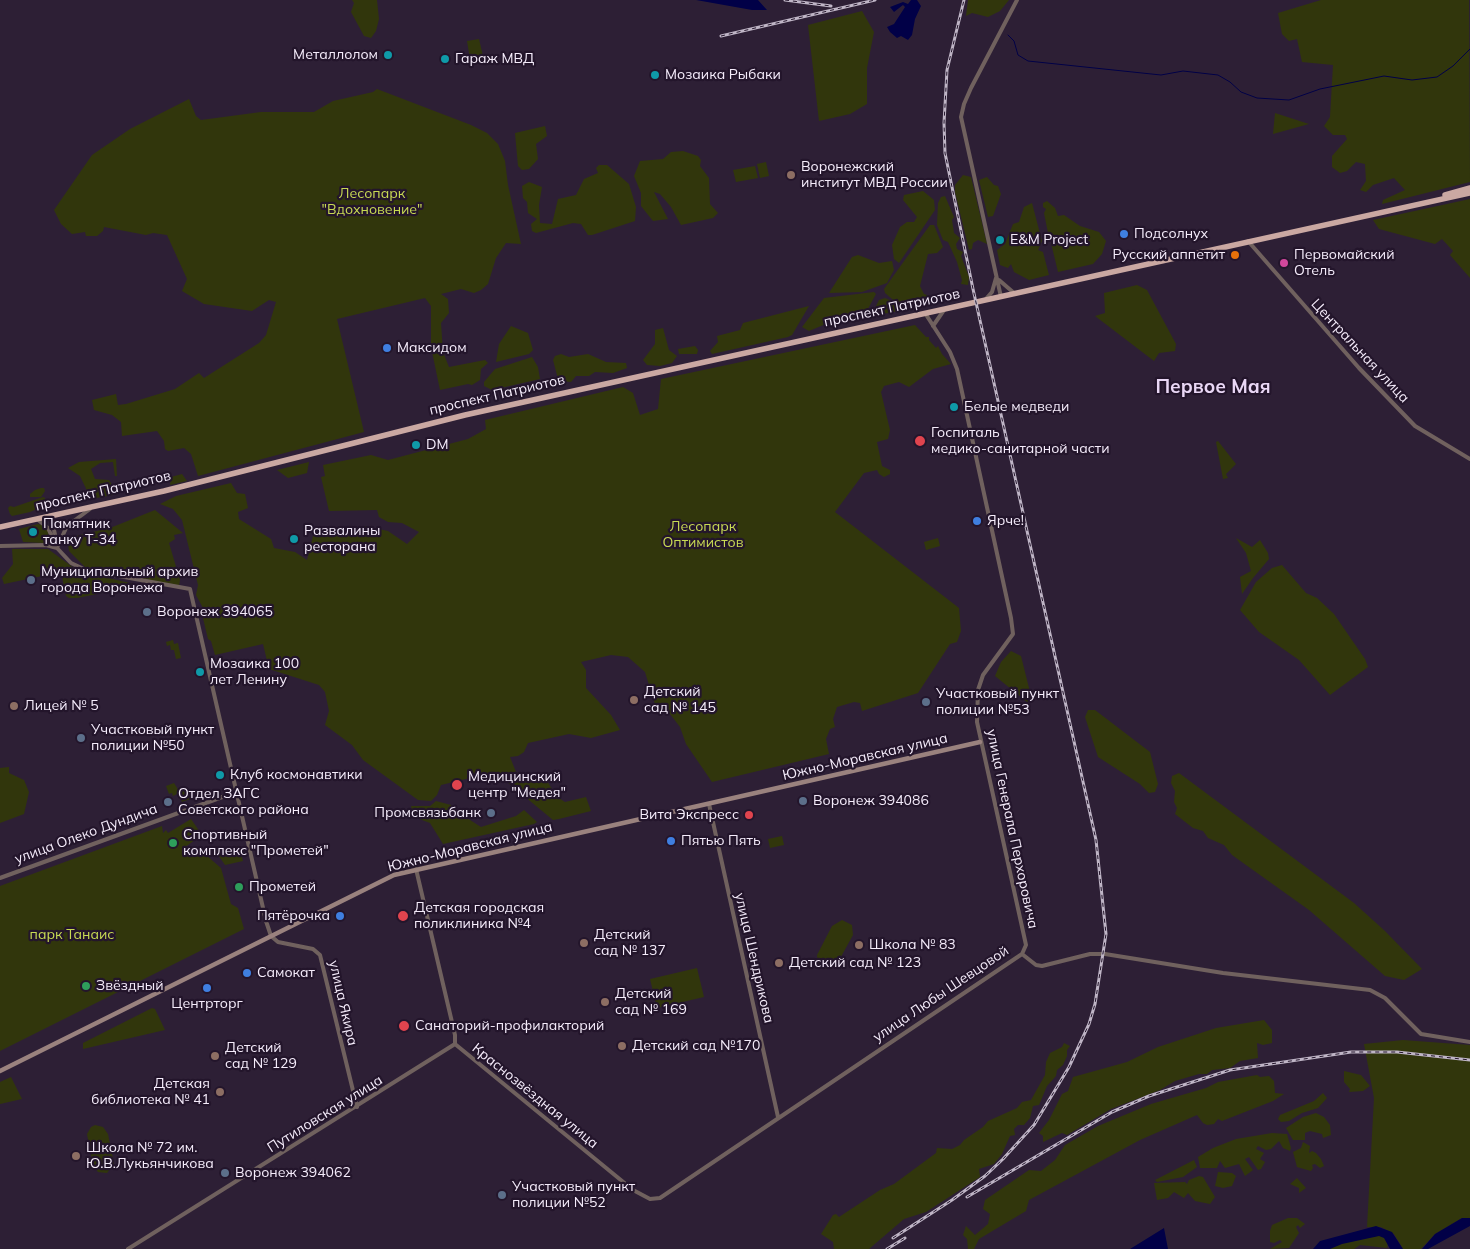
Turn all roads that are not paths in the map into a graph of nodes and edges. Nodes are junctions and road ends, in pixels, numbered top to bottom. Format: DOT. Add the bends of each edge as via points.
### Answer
graph roads {
  1 [pos="1017,0"];
  2 [pos="1470,188"];
  3 [pos="1470,193"];
  4 [pos="1402,207"];
  5 [pos="1248,241"];
  6 [pos="996,276"];
  7 [pos="1015,294"];
  8 [pos="1001,297"];
  9 [pos="985,300"];
  10 [pos="945,309"];
  11 [pos="925,313"];
  12 [pos="933,326"];
  13 [pos="1470,460"];
  14 [pos="92,508"];
  15 [pos="51,516"];
  16 [pos="37,519"];
  17 [pos="0,527"];
  18 [pos="0,546"];
  19 [pos="58,548"];
  20 [pos="980,742"];
  21 [pos="236,792"];
  22 [pos="708,804"];
  23 [pos="416,869"];
  24 [pos="0,878"];
  25 [pos="271,936"];
  26 [pos="1022,954"];
  27 [pos="1470,1042"];
  28 [pos="455,1044"];
  29 [pos="0,1072"];
  30 [pos="357,1107"];
  31 [pos="778,1117"];
  32 [pos="650,1199"];
  33 [pos="128,1249"];
  1 -- 6 [label="street" via="971,88 961,117"];
  2 -- 4 [label="highway"];
  3 -- 4 [label="highway"];
  4 -- 5 [label="highway, проспект Патриотов"];
  5 -- 7 [label="highway, проспект Патриотов"];
  5 -- 13 [label="street, Центральная улица" via="1359,368 1415,426"];
  6 -- 7 [label="street"];
  6 -- 8 [label="street"];
  6 -- 9 [label="street" via="992,292"];
  7 -- 8 [label="highway, проспект Патриотов"];
  8 -- 9 [label="highway, проспект Патриотов"];
  9 -- 10 [label="highway, проспект Патриотов"];
  10 -- 11 [label="highway, проспект Патриотов"];
  10 -- 12 [label="street"];
  11 -- 12 [label="street, улица Генерала Перхоровича"];
  11 -- 14 [label="highway, проспект Патриотов" via="465,415"];
  12 -- 20 [label="street, улица Генерала Перхоровича" via="957,369 1013,634 983,675 978,690"];
  14 -- 15 [label="highway, проспект Патриотов"];
  14 -- 19 [label="street" via="71,522"];
  15 -- 16 [label="highway, проспект Патриотов"];
  15 -- 19 [label="street"];
  16 -- 17 [label="highway, проспект Патриотов"];
  16 -- 19 [label="street" via="48,528"];
  18 -- 19 [label="street" via="46,545"];
  19 -- 21 [label="street" via="71,562 86,570 186,587 192,592"];
  20 -- 22 [label="main road, Южно-Моравская улица"];
  20 -- 26 [label="street, улица Генерала Перхоровича" via="1026,945"];
  21 -- 24 [label="street, улица Олеко Дундича"];
  21 -- 25 [label="street"];
  22 -- 23 [label="main road, Южно-Моравская улица"];
  22 -- 31 [label="street, улица Шендрикова"];
  23 -- 25 [label="main road, Южно-Моравская улица" via="390,877"];
  23 -- 28 [label="street, Краснозвёздная улица"];
  25 -- 29 [label="main road, Южно-Моравская улица"];
  25 -- 30 [label="street, улица Якира" via="278,942 313,949 320,955"];
  26 -- 27 [label="street, улица Любы Шевцовой" via="1036,966 1090,954 1105,954 1223,973 1370,990 1385,998 1421,1034"];
  26 -- 31 [label="street, улица Любы Шевцовой"];
  28 -- 30 [label="street, Путиловская улица"];
  28 -- 32 [label="street, Краснозвёздная улица" via="634,1190"];
  30 -- 33 [label="street, Путиловская улица"];
  31 -- 32 [label="street, улица Любы Шевцовой" via="660,1198"];
}
